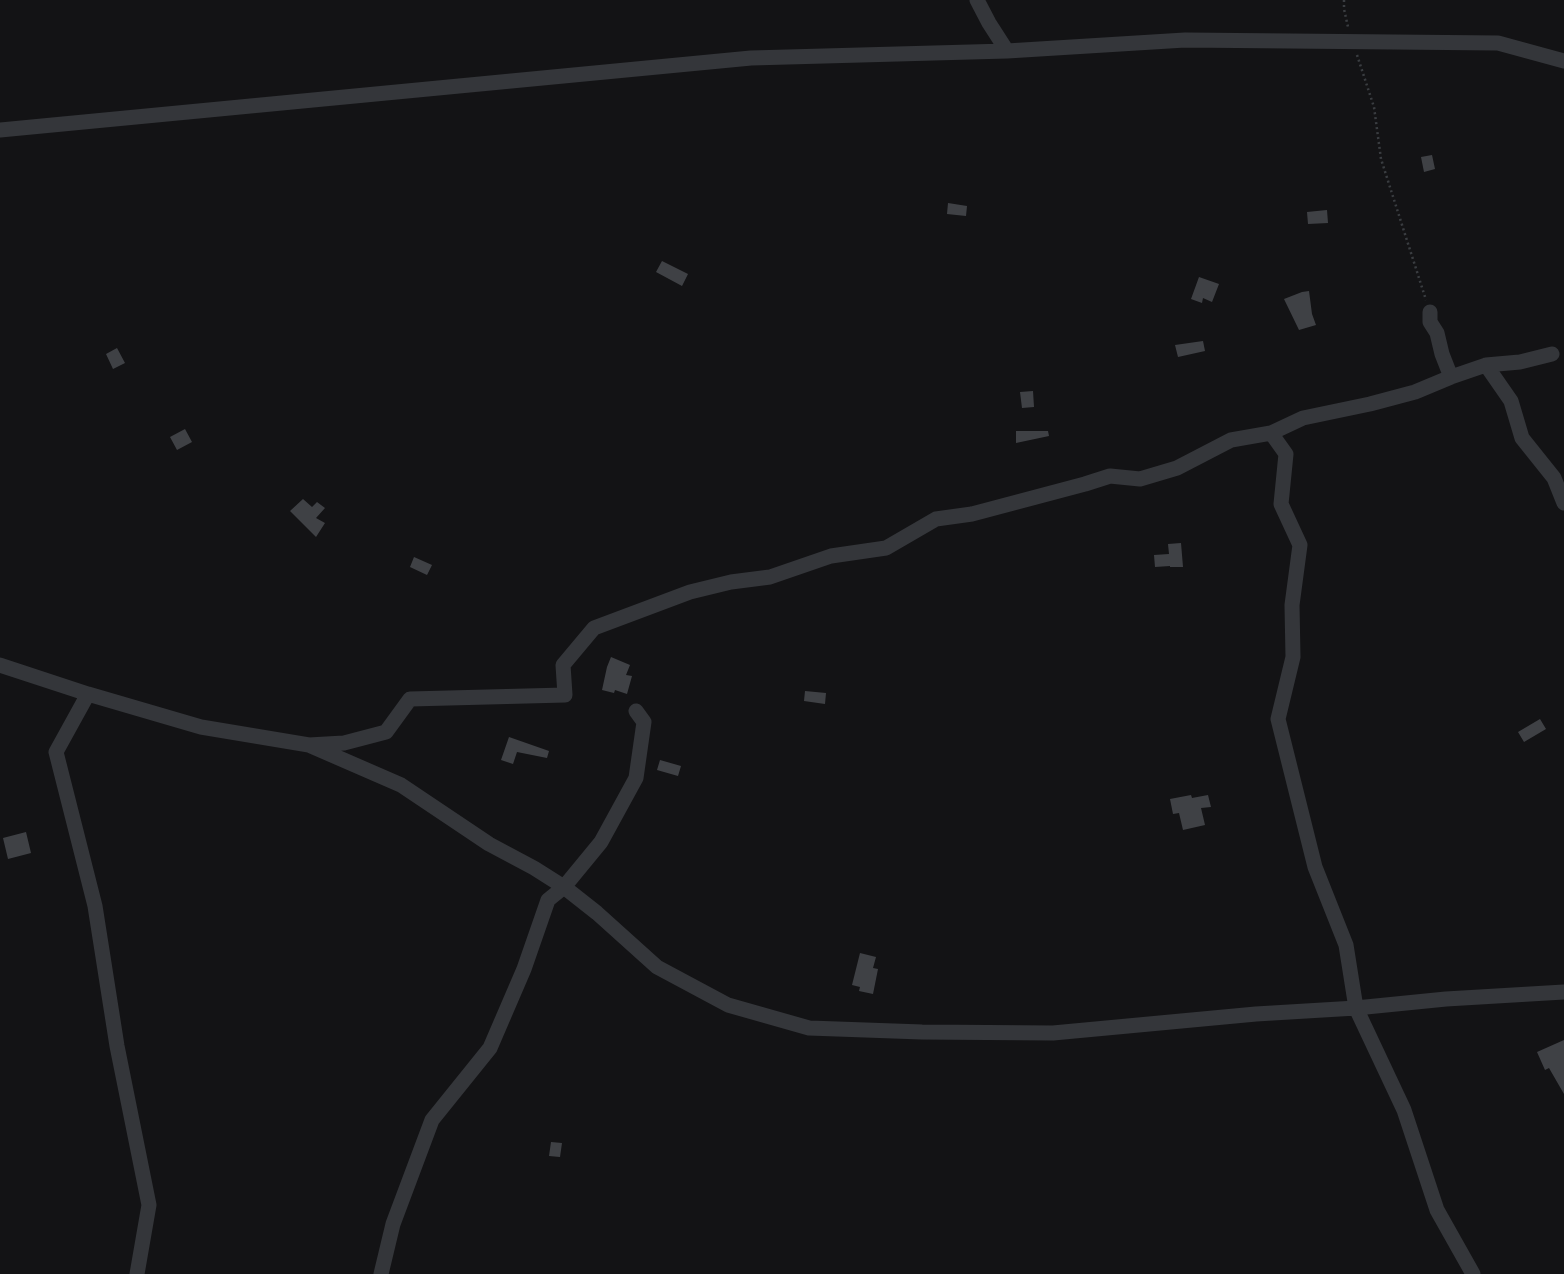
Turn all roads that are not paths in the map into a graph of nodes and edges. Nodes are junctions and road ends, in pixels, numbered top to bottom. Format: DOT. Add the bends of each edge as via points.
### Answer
graph roads {
  1 [pos="977,0"];
  2 [pos="1007,51"];
  3 [pos="1564,61"];
  4 [pos="0,130"];
  5 [pos="1430,312"];
  6 [pos="1552,354"];
  7 [pos="1486,365"];
  8 [pos="1451,377"];
  9 [pos="1271,433"];
  10 [pos="1564,503"];
  11 [pos="0,665"];
  12 [pos="88,694"];
  13 [pos="636,711"];
  14 [pos="309,745"];
  15 [pos="564,887"];
  16 [pos="1564,992"];
  17 [pos="1356,1008"];
  18 [pos="137,1274"];
  19 [pos="381,1274"];
  20 [pos="1473,1274"];
  1 -- 2 [label="street" via="988,23"];
  2 -- 3 [label="street" via="1185,40 1498,43"];
  2 -- 4 [label="street" via="751,58"];
  5 -- 8 [label="street" via="1430,322 1437,332"];
  6 -- 7 [label="street" via="1520,362"];
  7 -- 8 [label="street"];
  7 -- 10 [label="street" via="1511,401 1522,438 1554,478"];
  8 -- 9 [label="street" via="1415,392 1302,418"];
  9 -- 14 [label="street" via="1231,440 1177,468 1140,479 1110,476 972,514 936,519 886,548 831,556 770,577 730,582 683,594 594,628 563,665 565,695 410,699 386,732 344,743"];
  9 -- 17 [label="street" via="1286,454 1281,504 1300,545 1292,605 1293,656 1278,719 1315,867 1346,945"];
  11 -- 12 [label="street"];
  12 -- 14 [label="street" via="201,726"];
  12 -- 18 [label="street" via="56,752 95,906 116,1046 149,1205"];
  13 -- 15 [label="street" via="644,722 636,778 601,842"];
  14 -- 15 [label="street" via="401,786 489,844"];
  15 -- 17 [label="street" via="657,967 728,1005 809,1028 1053,1033 1248,1014"];
  15 -- 19 [label="street" via="548,900 524,969 490,1048 432,1120 393,1224"];
  16 -- 17 [label="street" via="1446,999"];
  17 -- 20 [label="street" via="1404,1110 1438,1210"];
}
